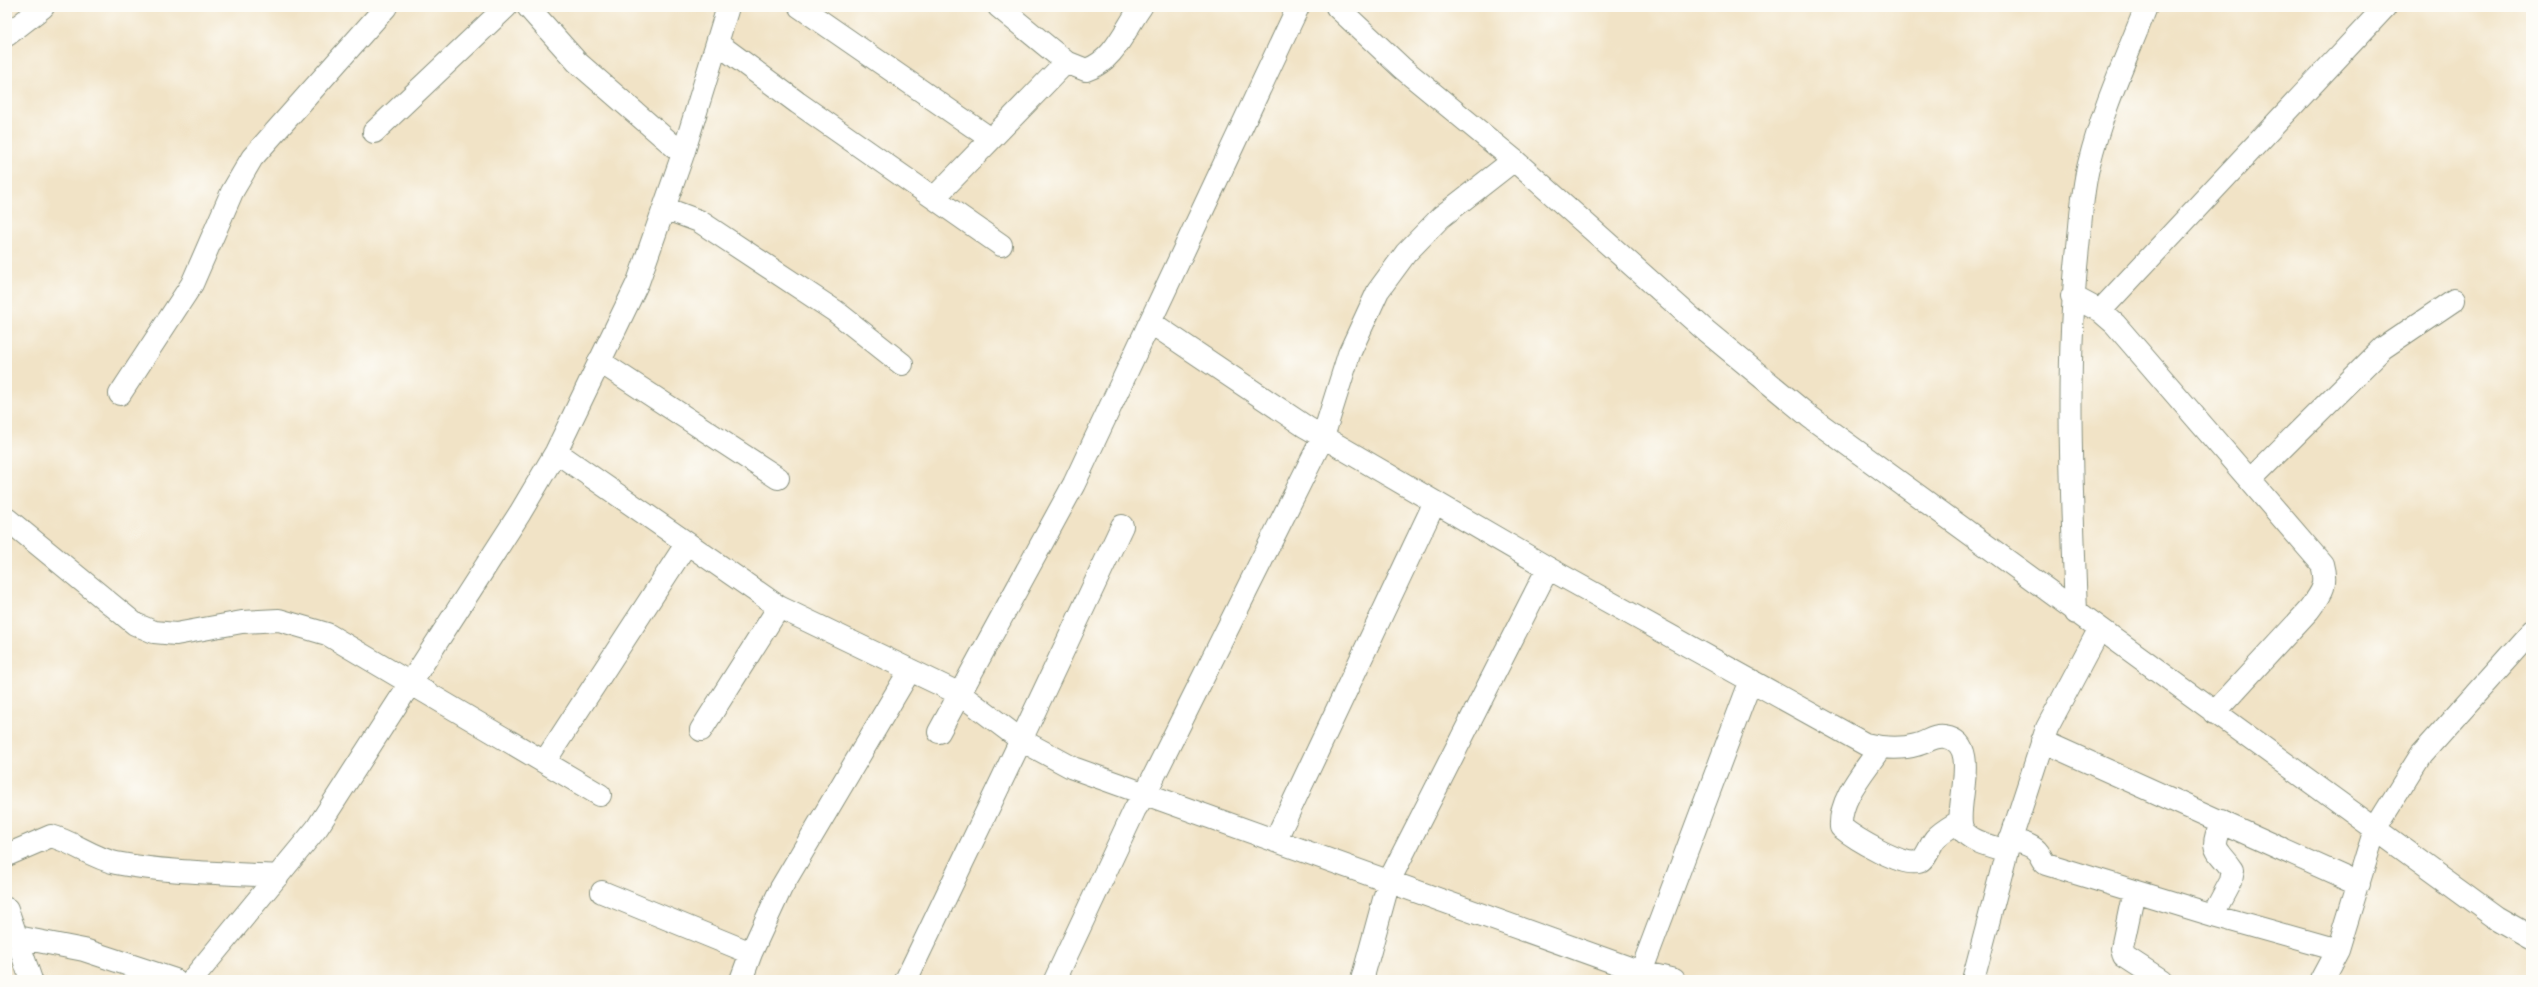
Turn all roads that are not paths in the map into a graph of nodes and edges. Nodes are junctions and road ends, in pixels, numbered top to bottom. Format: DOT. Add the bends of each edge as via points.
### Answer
graph roads {
  1 [pos="43,7"];
  2 [pos="386,7"];
  3 [pos="506,7"];
  4 [pos="528,7"];
  5 [pos="728,7"];
  6 [pos="800,7"];
  7 [pos="999,7"];
  8 [pos="1141,7"];
  9 [pos="1298,7"];
  10 [pos="1337,7"];
  11 [pos="2146,7"];
  12 [pos="2385,7"];
  13 [pos="7,35"];
  14 [pos="717,43"];
  15 [pos="1066,62"];
  16 [pos="374,132"];
  17 [pos="991,140"];
  18 [pos="684,154"];
  19 [pos="1514,160"];
  20 [pos="934,198"];
  21 [pos="664,208"];
  22 [pos="1001,245"];
  23 [pos="2072,296"];
  24 [pos="2454,300"];
  25 [pos="2100,311"];
  26 [pos="1150,322"];
  27 [pos="599,361"];
  28 [pos="902,364"];
  29 [pos="120,394"];
  30 [pos="1323,437"];
  31 [pos="556,452"];
  32 [pos="778,478"];
  33 [pos="2250,480"];
  34 [pos="1435,502"];
  35 [pos="7,519"];
  36 [pos="1122,526"];
  37 [pos="687,543"];
  38 [pos="1548,568"];
  39 [pos="779,607"];
  40 [pos="2076,613"];
  41 [pos="2099,630"];
  42 [pos="2531,632"];
  43 [pos="910,670"];
  44 [pos="1751,680"];
  45 [pos="410,684"];
  46 [pos="960,694"];
  47 [pos="2214,713"];
  48 [pos="701,730"];
  49 [pos="939,732"];
  50 [pos="1021,740"];
  51 [pos="2042,741"];
  52 [pos="1880,748"];
  53 [pos="545,761"];
  54 [pos="1143,793"];
  55 [pos="600,795"];
  56 [pos="1960,821"];
  57 [pos="2222,821"];
  58 [pos="2375,829"];
  59 [pos="1275,841"];
  60 [pos="2008,845"];
  61 [pos="7,855"];
  62 [pos="278,876"];
  63 [pos="1389,882"];
  64 [pos="2358,884"];
  65 [pos="602,892"];
  66 [pos="2134,892"];
  67 [pos="7,909"];
  68 [pos="2213,915"];
  69 [pos="11,936"];
  70 [pos="2531,937"];
  71 [pos="2338,950"];
  72 [pos="751,953"];
  73 [pos="1641,972"];
  74 [pos="31,980"];
  75 [pos="175,980"];
  76 [pos="192,980"];
  77 [pos="741,980"];
  78 [pos="906,980"];
  79 [pos="1055,980"];
  80 [pos="1362,980"];
  81 [pos="1674,980"];
  82 [pos="1973,980"];
  83 [pos="2161,980"];
  84 [pos="2322,980"];
  1 -- 13 [label="street"];
  2 -- 29 [label="street" via="252,158 232,192 192,284"];
  3 -- 16 [label="street"];
  4 -- 18 [label="street" via="577,62"];
  5 -- 14 [label="street"];
  6 -- 17 [label="street"];
  7 -- 15 [label="street"];
  8 -- 15 [label="street" via="1110,55 1096,67 1086,70"];
  9 -- 26 [label="street"];
  10 -- 19 [label="street" via="1402,68"];
  11 -- 23 [label="street" via="2100,123 2088,165"];
  12 -- 25 [label="street"];
  14 -- 18 [label="street"];
  14 -- 20 [label="street"];
  15 -- 17 [label="street"];
  17 -- 20 [label="street"];
  18 -- 21 [label="street"];
  19 -- 30 [label="street" via="1441,217 1406,253 1378,290 1349,354"];
  19 -- 40 [label="street" via="1706,331 1810,417"];
  20 -- 22 [label="street"];
  21 -- 27 [label="street" via="638,282"];
  21 -- 28 [label="street" via="699,221 835,310"];
  23 -- 25 [label="street"];
  23 -- 40 [label="street" via="2070,411"];
  24 -- 33 [label="street" via="2383,348"];
  25 -- 33 [label="street" via="2115,324"];
  26 -- 30 [label="street"];
  26 -- 46 [label="street" via="1074,484"];
  27 -- 31 [label="street"];
  27 -- 32 [label="street"];
  30 -- 34 [label="street"];
  30 -- 54 [label="street"];
  31 -- 37 [label="street"];
  31 -- 45 [label="street" via="520,513"];
  33 -- 47 [label="street" via="2322,564 2326,578 2323,591 2309,610"];
  34 -- 38 [label="street"];
  34 -- 59 [label="street"];
  35 -- 45 [label="street" via="135,624 154,632 176,634 242,622 279,620 327,634"];
  36 -- 50 [label="street"];
  37 -- 39 [label="street"];
  37 -- 53 [label="street"];
  38 -- 44 [label="street"];
  38 -- 63 [label="street"];
  39 -- 43 [label="street"];
  39 -- 48 [label="street"];
  40 -- 41 [label="street"];
  41 -- 47 [label="street"];
  41 -- 51 [label="street" via="2059,703"];
  42 -- 58 [label="street" via="2421,755"];
  43 -- 46 [label="street"];
  43 -- 72 [label="street" via="781,888"];
  44 -- 52 [label="street" via="1865,744"];
  44 -- 73 [label="street"];
  45 -- 53 [label="street"];
  45 -- 62 [label="street" via="317,828"];
  46 -- 49 [label="street"];
  46 -- 50 [label="street"];
  47 -- 58 [label="street"];
  50 -- 54 [label="street" via="1073,768"];
  50 -- 78 [label="street"];
  51 -- 57 [label="street"];
  51 -- 60 [label="street"];
  52 -- 56 [label="street" via="1904,747 1945,737 1956,742 1963,755 1966,776"];
  52 -- 56 [label="street" via="1845,801 1840,817 1841,827 1851,836 1896,859 1914,864 1921,861 1935,838"];
  53 -- 55 [label="street"];
  54 -- 59 [label="street"];
  54 -- 79 [label="street"];
  56 -- 60 [label="street" via="1964,832 1974,839"];
  57 -- 64 [label="street"];
  57 -- 68 [label="street" via="2214,838 2215,846 2233,870 2231,881"];
  58 -- 64 [label="street"];
  58 -- 70 [label="street" via="2496,917"];
  59 -- 63 [label="street"];
  60 -- 66 [label="street" via="2033,848 2046,864"];
  60 -- 82 [label="street"];
  61 -- 62 [label="street" via="51,836 92,856 117,863"];
  62 -- 76 [label="street"];
  63 -- 73 [label="street"];
  63 -- 80 [label="street"];
  64 -- 71 [label="street"];
  65 -- 72 [label="street"];
  66 -- 68 [label="street"];
  66 -- 83 [label="street" via="2122,948 2124,956"];
  67 -- 69 [label="street"];
  68 -- 71 [label="street"];
  69 -- 74 [label="street"];
  69 -- 75 [label="street" via="84,950"];
  71 -- 84 [label="street"];
  72 -- 77 [label="street"];
  73 -- 81 [label="street"];
}
